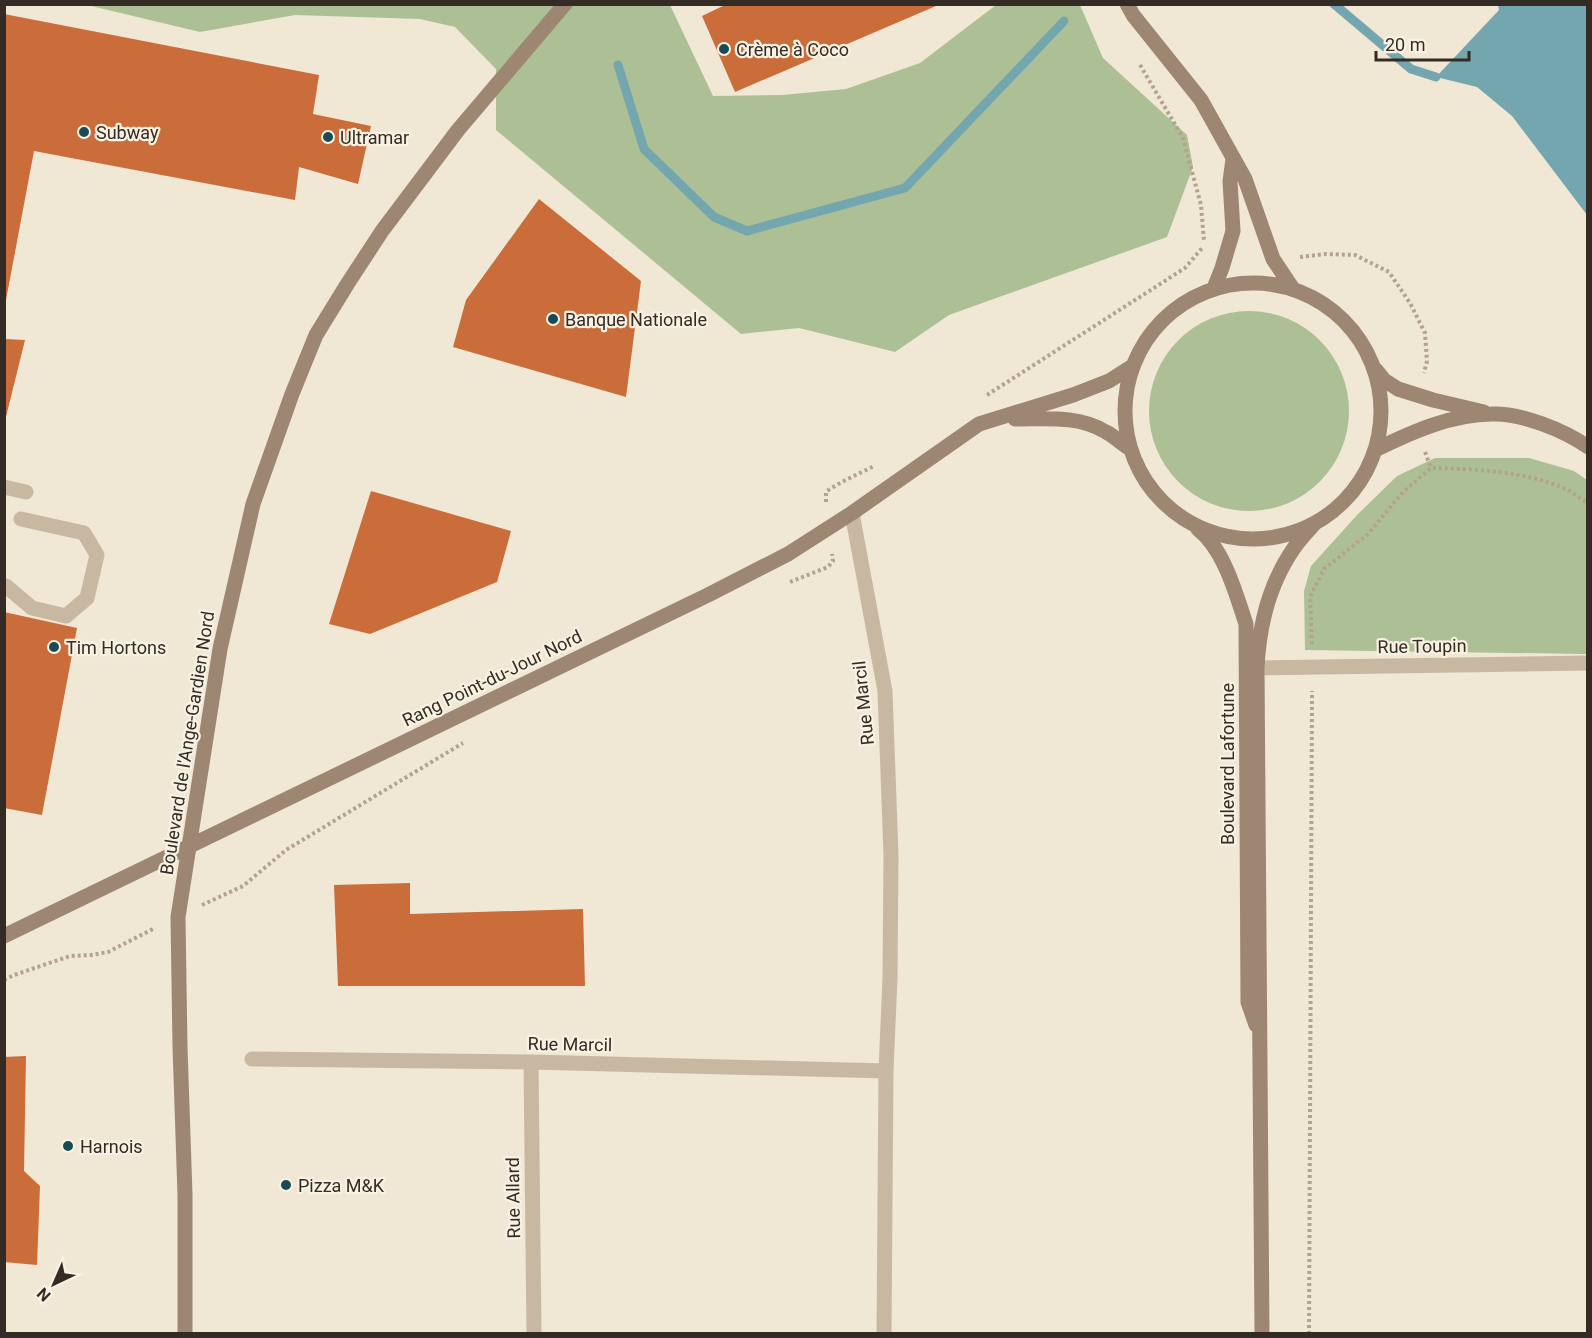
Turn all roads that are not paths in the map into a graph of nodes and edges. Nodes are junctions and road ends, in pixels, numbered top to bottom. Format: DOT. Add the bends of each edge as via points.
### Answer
graph roads {
  1 [pos="565,4"];
  2 [pos="1127,4"];
  3 [pos="1233,159"];
  4 [pos="1214,288"];
  5 [pos="1293,289"];
  6 [pos="1131,367"];
  7 [pos="1376,370"];
  8 [pos="1489,413"];
  9 [pos="979,424"];
  10 [pos="1587,447"];
  11 [pos="1129,448"];
  12 [pos="1377,449"];
  13 [pos="4,487"];
  14 [pos="26,492"];
  15 [pos="852,513"];
  16 [pos="1178,516"];
  17 [pos="21,519"];
  18 [pos="1316,523"];
  19 [pos="6,586"];
  20 [pos="1587,663"];
  21 [pos="1257,668"];
  22 [pos="189,846"];
  23 [pos="4,936"];
  24 [pos="1259,1033"];
  25 [pos="252,1059"];
  26 [pos="531,1062"];
  27 [pos="886,1071"];
  28 [pos="185,1334"];
  29 [pos="534,1334"];
  30 [pos="884,1334"];
  31 [pos="1262,1334"];
  1 -- 22 [label="street, Boulevard de l'Ange-Gardien Nord" via="419,180 316,335 254,504 220,649"];
  2 -- 3 [label="street" via="1201,100"];
  3 -- 4 [label="street" via="1233,231"];
  3 -- 5 [label="street" via="1245,179 1273,259"];
  4 -- 5 [label="street" via="1254,282"];
  4 -- 6 [label="street" via="1163,317 1144,340"];
  5 -- 7 [label="street" via="1329,306 1358,334"];
  6 -- 9 [label="street, Rang Point-du-Jour Nord" via="1109,381 1072,395"];
  6 -- 11 [label="street" via="1124,407"];
  7 -- 8 [label="street" via="1398,389"];
  7 -- 12 [label="street" via="1383,410"];
  8 -- 10 [label="street" via="1545,424"];
  8 -- 12 [label="street" via="1450,420"];
  9 -- 11 [label="street, Rang Point-du-Jour Nord" via="1063,418 1108,432"];
  9 -- 15 [label="street, Rang Point-du-Jour Nord"];
  11 -- 16 [label="street" via="1148,486"];
  12 -- 18 [label="street" via="1357,488"];
  13 -- 14 [label="street"];
  15 -- 22 [label="street, Rang Point-du-Jour Nord" via="788,554 708,595"];
  15 -- 27 [label="street, Rue Marcil" via="885,691 891,855"];
  16 -- 18 [label="street" via="1210,532 1246,539 1281,536"];
  16 -- 24 [label="street, Boulevard Lafortune" via="1201,531 1217,551 1234,586 1245,624 1248,1002"];
  17 -- 19 [label="street" via="84,533 97,555 87,598 66,616 32,608"];
  18 -- 21 [label="street, Boulevard Lafortune" via="1295,545 1270,594 1258,642"];
  20 -- 21 [label="street, Rue Toupin"];
  21 -- 24 [label="street, Boulevard Lafortune"];
  22 -- 23 [label="street, Rang Point-du-Jour Nord"];
  22 -- 28 [label="street, Boulevard de l'Ange-Gardien Nord" via="178,917 186,1195"];
  24 -- 31 [label="street, Boulevard Lafortune"];
  25 -- 26 [label="street, Rue Marcil"];
  26 -- 27 [label="street, Rue Marcil"];
  26 -- 29 [label="street, Rue Allard"];
  27 -- 30 [label="street, Rue Marcil"];
}
